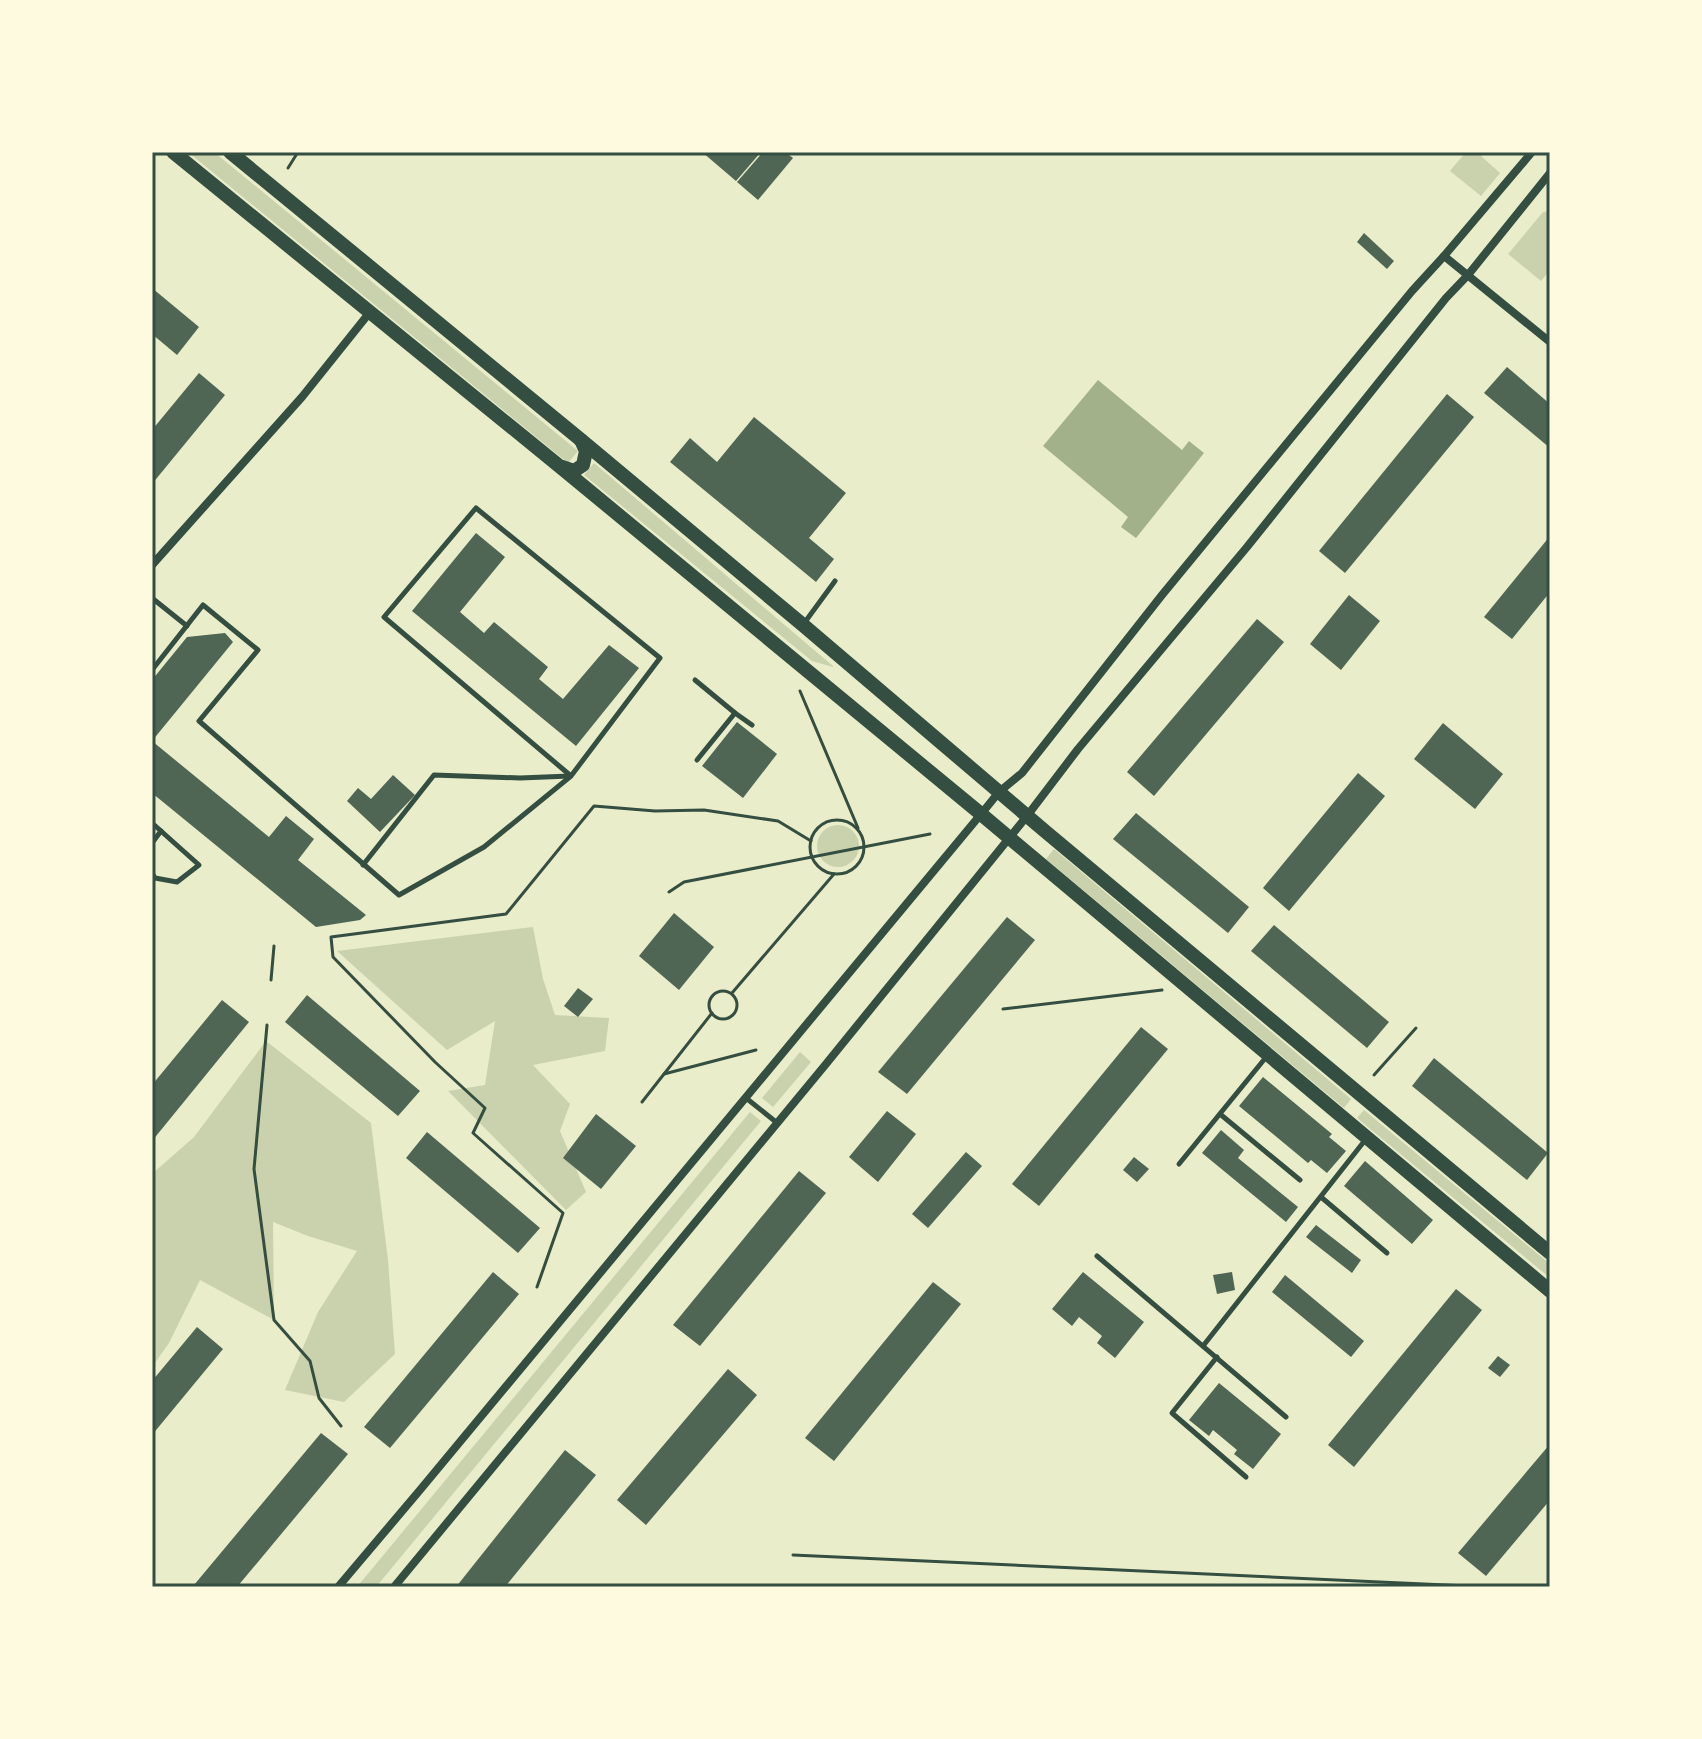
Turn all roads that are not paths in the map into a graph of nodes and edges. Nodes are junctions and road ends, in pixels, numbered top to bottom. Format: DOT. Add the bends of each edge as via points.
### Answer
graph roads {
  1 [pos="173,152"];
  2 [pos="230,152"];
  3 [pos="1532,152"];
  4 [pos="1550,173"];
  5 [pos="1444,256"];
  6 [pos="1468,275"];
  7 [pos="370,312"];
  8 [pos="1550,342"];
  9 [pos="581,440"];
  10 [pos="558,465"];
  11 [pos="152,565"];
  12 [pos="835,581"];
  13 [pos="152,598"];
  14 [pos="803,625"];
  15 [pos="187,626"];
  16 [pos="152,670"];
  17 [pos="695,680"];
  18 [pos="735,713"];
  19 [pos="752,725"];
  20 [pos="697,760"];
  21 [pos="571,776"];
  22 [pos="999,792"];
  23 [pos="981,814"];
  24 [pos="1027,816"];
  25 [pos="152,823"];
  26 [pos="161,831"];
  27 [pos="1009,838"];
  28 [pos="152,843"];
  29 [pos="363,865"];
  30 [pos="152,873"];
  31 [pos="1268,1055"];
  32 [pos="746,1097"];
  33 [pos="1220,1114"];
  34 [pos="776,1122"];
  35 [pos="1366,1138"];
  36 [pos="1179,1164"];
  37 [pos="1300,1180"];
  38 [pos="1321,1197"];
  39 [pos="1387,1253"];
  40 [pos="1550,1253"];
  41 [pos="1097,1256"];
  42 [pos="1550,1291"];
  43 [pos="1203,1346"];
  44 [pos="1217,1357"];
  45 [pos="1286,1417"];
  46 [pos="1246,1477"];
  47 [pos="338,1587"];
  48 [pos="394,1587"];
  1 -- 7 [label="main road"];
  2 -- 9 [label="main road"];
  3 -- 5 [label="street"];
  4 -- 6 [label="street"];
  5 -- 6 [label="street"];
  5 -- 22 [label="street" via="1162,595 1022,773"];
  6 -- 8 [label="street"];
  6 -- 24 [label="street"];
  7 -- 10 [label="main road"];
  7 -- 11 [label="street"];
  9 -- 10 [label="main road" via="586,454 580,468 571,471"];
  9 -- 14 [label="main road"];
  10 -- 23 [label="main road"];
  12 -- 14 [label="lane"];
  13 -- 15 [label="lane"];
  14 -- 22 [label="main road"];
  15 -- 16 [label="lane"];
  15 -- 29 [label="lane" via="203,605 258,650 199,721"];
  17 -- 18 [label="lane"];
  18 -- 19 [label="lane"];
  18 -- 20 [label="lane"];
  21 -- 21 [label="lane" via="660,658 476,508 384,617"];
  21 -- 29 [label="lane" via="434,775"];
  21 -- 29 [label="lane" via="484,847 399,895"];
  22 -- 23 [label="street"];
  22 -- 24 [label="main road"];
  23 -- 27 [label="main road"];
  23 -- 32 [label="street"];
  24 -- 27 [label="street"];
  24 -- 40 [label="main road"];
  25 -- 26 [label="lane"];
  26 -- 28 [label="lane"];
  26 -- 30 [label="lane" via="199,865 177,882"];
  27 -- 31 [label="main road"];
  27 -- 34 [label="street"];
  31 -- 33 [label="lane"];
  31 -- 35 [label="main road"];
  32 -- 34 [label="lane"];
  32 -- 47 [label="street"];
  33 -- 36 [label="lane"];
  33 -- 37 [label="lane"];
  34 -- 48 [label="street"];
  35 -- 38 [label="lane"];
  35 -- 42 [label="main road"];
  38 -- 39 [label="lane"];
  38 -- 43 [label="lane"];
  41 -- 43 [label="lane"];
  43 -- 44 [label="lane"];
  44 -- 45 [label="lane"];
  44 -- 46 [label="lane" via="1172,1413"];
}
